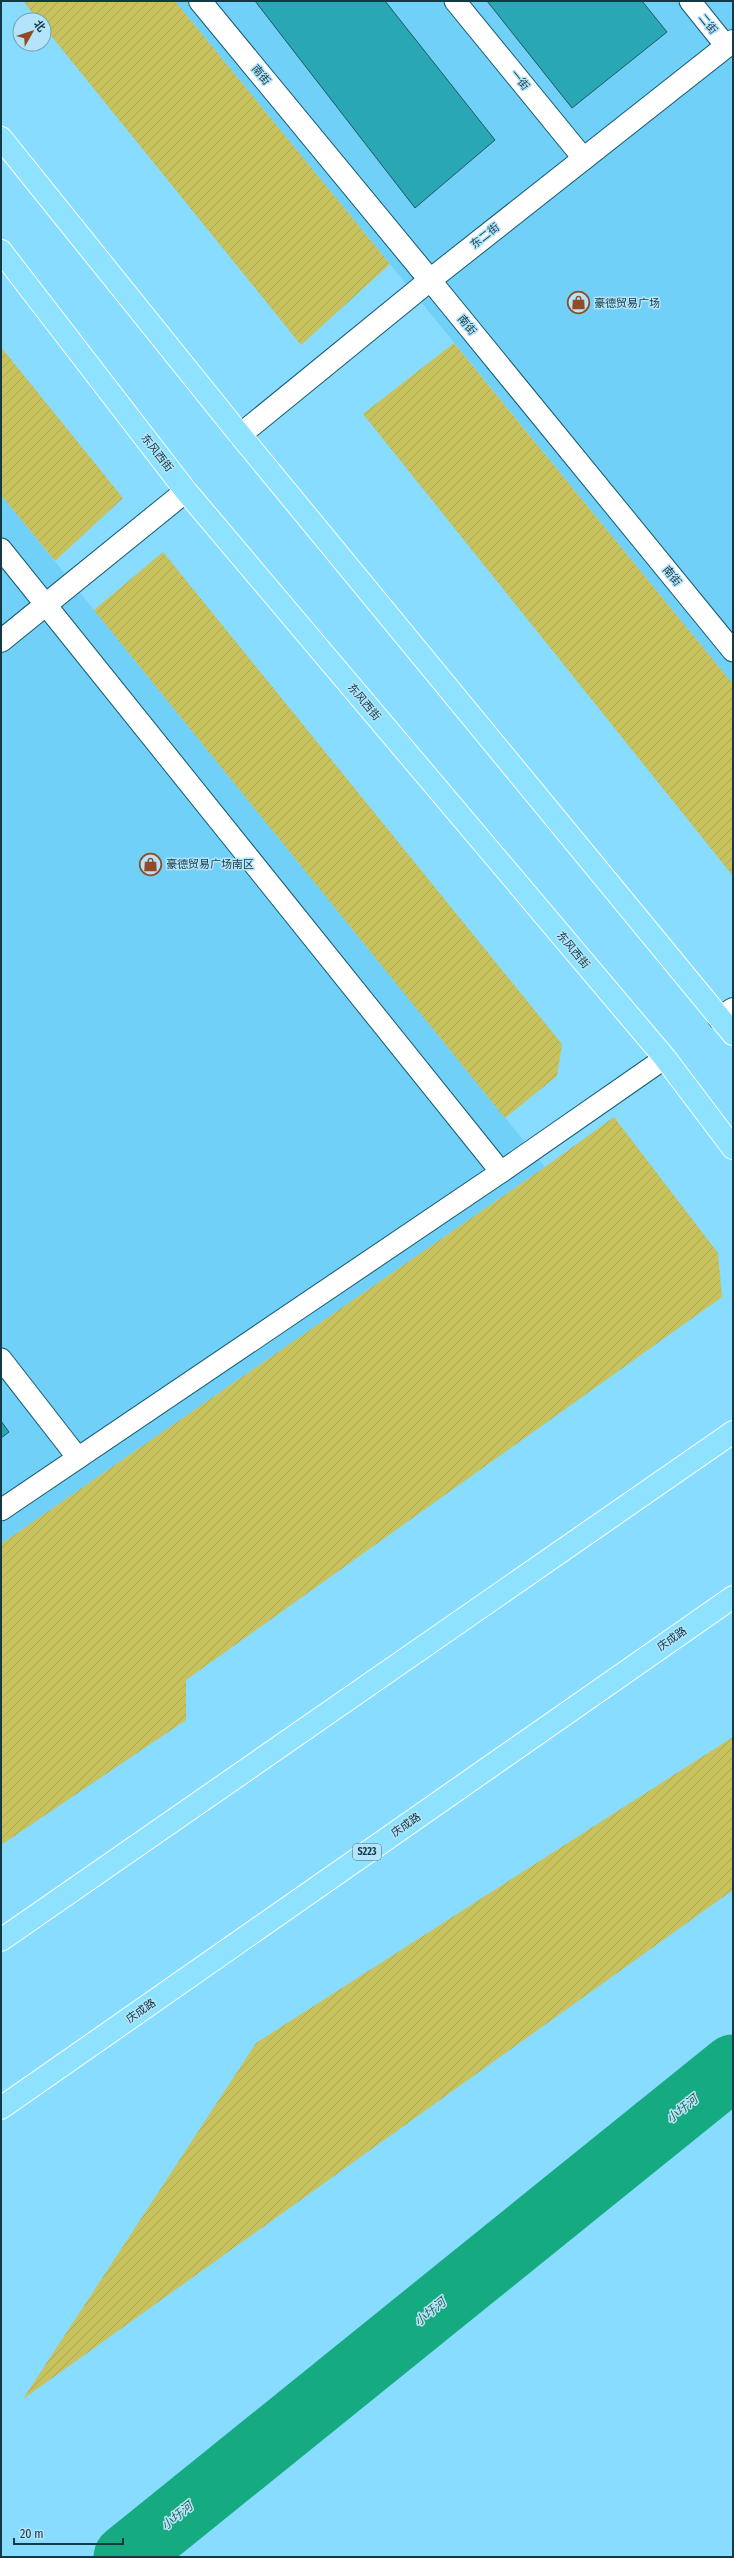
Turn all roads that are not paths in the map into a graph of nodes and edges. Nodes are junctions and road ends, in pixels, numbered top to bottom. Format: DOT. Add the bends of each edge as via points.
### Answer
graph roads {
  1 [pos="200,1"];
  2 [pos="455,1"];
  3 [pos="690,1"];
  4 [pos="730,44"];
  5 [pos="1,138"];
  6 [pos="584,159"];
  7 [pos="1,251"];
  8 [pos="430,280"];
  9 [pos="240,435"];
  10 [pos="186,491"];
  11 [pos="1,549"];
  12 [pos="46,604"];
  13 [pos="1,641"];
  14 [pos="733,651"];
  15 [pos="728,1020"];
  16 [pos="665,1058"];
  17 [pos="733,1148"];
  18 [pos="501,1172"];
  19 [pos="1,1359"];
  20 [pos="733,1432"];
  21 [pos="78,1458"];
  22 [pos="1,1510"];
  23 [pos="733,1596"];
  24 [pos="1,1940"];
  25 [pos="1,2108"];
  1 -- 8 [label="street, 南街"];
  2 -- 6 [label="lane, 一街"];
  3 -- 4 [label="lane, 二街"];
  4 -- 6 [label="street, 东二街"];
  5 -- 9 [label="main road"];
  6 -- 8 [label="street, 东二街"];
  7 -- 10 [label="main road, 东风西街"];
  8 -- 9 [label="street, 东二街"];
  8 -- 14 [label="lane, 南街"];
  9 -- 15 [label="main road"];
  10 -- 12 [label="street"];
  10 -- 16 [label="main road, 东风西街"];
  11 -- 12 [label="lane"];
  12 -- 13 [label="street"];
  12 -- 18 [label="lane"];
  16 -- 17 [label="main road, 东风西街"];
  16 -- 18 [label="lane"];
  18 -- 21 [label="lane"];
  19 -- 21 [label="lane"];
  20 -- 24 [label="main road"];
  21 -- 22 [label="lane"];
  23 -- 25 [label="main road, 庆成路 / S223"];
}
